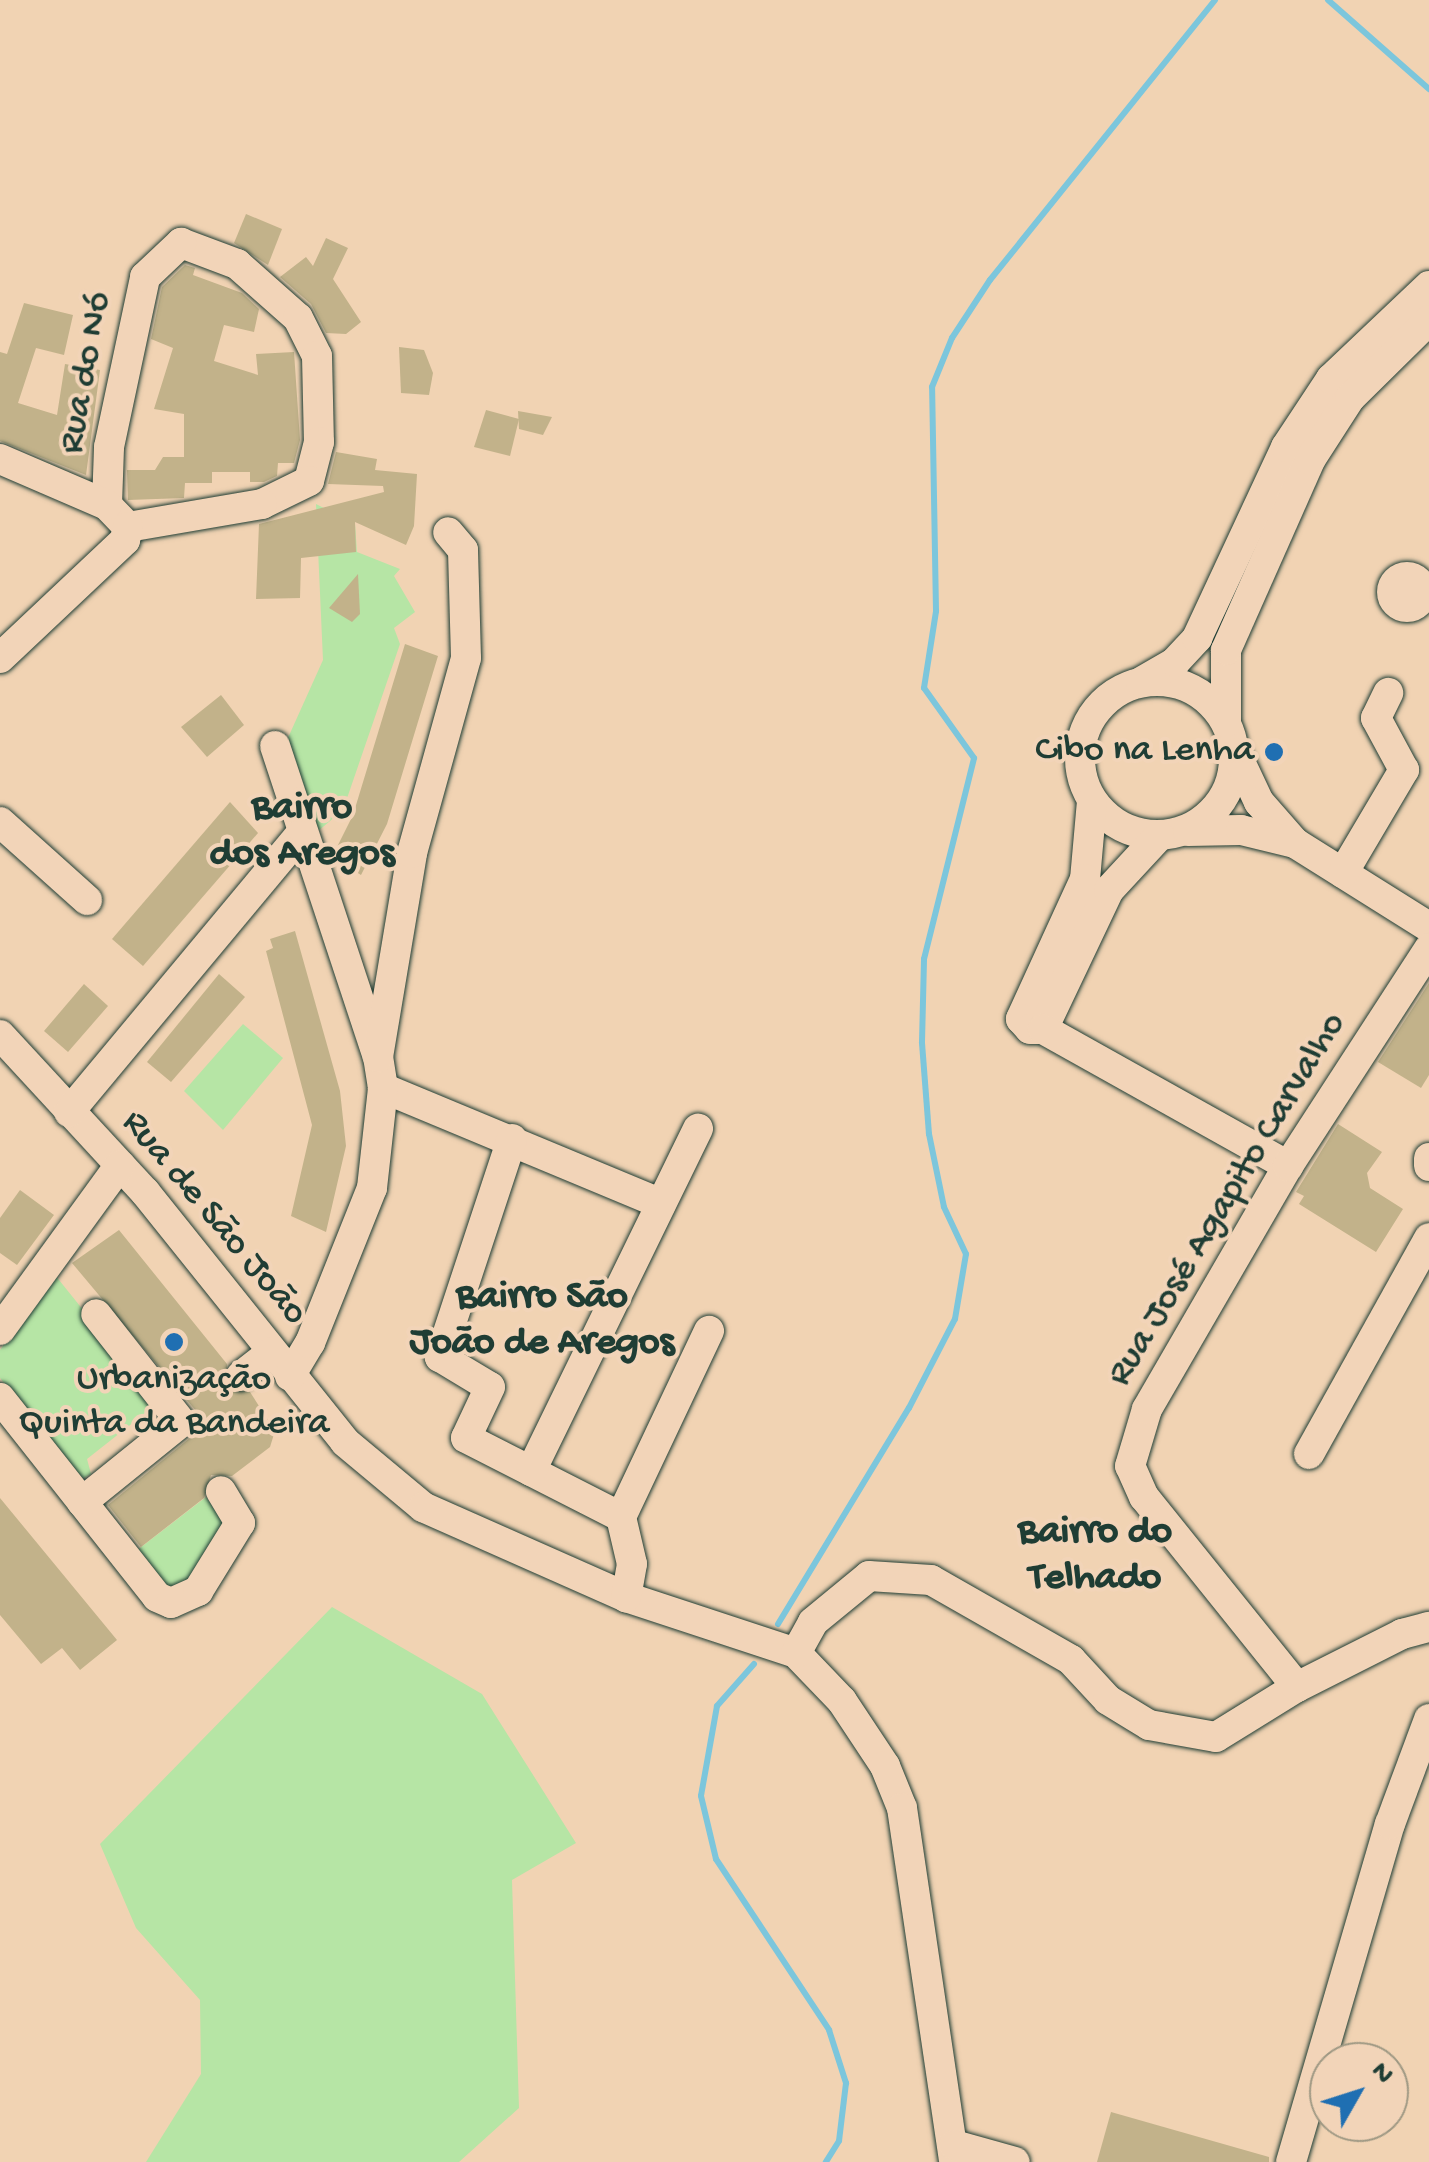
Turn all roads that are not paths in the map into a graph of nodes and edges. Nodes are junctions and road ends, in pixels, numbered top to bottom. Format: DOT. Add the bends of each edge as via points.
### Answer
graph roads {
  1 [pos="1429,286"];
  2 [pos="1429,320"];
  3 [pos="0,459"];
  4 [pos="118,516"];
  5 [pos="448,532"];
  6 [pos="0,658"];
  7 [pos="1141,682"];
  8 [pos="1388,693"];
  9 [pos="1230,734"];
  10 [pos="275,746"];
  11 [pos="1092,801"];
  12 [pos="0,822"];
  13 [pos="302,832"];
  14 [pos="1172,834"];
  15 [pos="1295,843"];
  16 [pos="1342,873"];
  17 [pos="87,900"];
  18 [pos="1429,927"];
  19 [pos="1429,949"];
  20 [pos="1043,1029"];
  21 [pos="0,1035"];
  22 [pos="378,1057"];
  23 [pos="383,1088"];
  24 [pos="68,1112"];
  25 [pos="698,1128"];
  26 [pos="512,1140"];
  27 [pos="1429,1158"];
  28 [pos="120,1165"];
  29 [pos="1288,1166"];
  30 [pos="1429,1166"];
  31 [pos="661,1204"];
  32 [pos="1429,1238"];
  33 [pos="96,1314"];
  34 [pos="0,1330"];
  35 [pos="710,1332"];
  36 [pos="281,1364"];
  37 [pos="241,1376"];
  38 [pos="0,1398"];
  39 [pos="1309,1454"];
  40 [pos="530,1470"];
  41 [pos="221,1492"];
  42 [pos="82,1502"];
  43 [pos="621,1516"];
  44 [pos="626,1597"];
  45 [pos="1429,1627"];
  46 [pos="796,1653"];
  47 [pos="1297,1687"];
  48 [pos="1429,1719"];
  49 [pos="954,2153"];
  50 [pos="1015,2162"];
  51 [pos="1292,2162"];
  1 -- 7 [label="street" via="1331,379 1286,447 1197,638 1175,662"];
  2 -- 9 [label="street" via="1350,398 1310,460 1226,650"];
  3 -- 4 [label="street"];
  4 -- 4 [label="street, Rua do Nó" via="262,504 309,481 319,442 316,356 298,318 237,264 181,243 146,277 109,448"];
  4 -- 6 [label="street" via="124,540"];
  5 -- 22 [label="street" via="463,550 466,658 412,853"];
  7 -- 9 [label="street" via="1190,688"];
  7 -- 11 [label="street" via="1098,707 1085,729 1080,753"];
  8 -- 16 [label="street" via="1376,718 1404,770"];
  9 -- 14 [label="street" via="1225,797"];
  9 -- 15 [label="street" via="1259,802"];
  10 -- 13 [label="street"];
  11 -- 14 [label="street" via="1133,832"];
  11 -- 20 [label="street" via="1086,879 1021,1019 1030,1029"];
  12 -- 17 [label="street"];
  13 -- 22 [label="street"];
  13 -- 24 [label="street"];
  14 -- 15 [label="street" via="1241,830"];
  14 -- 20 [label="street" via="1108,890"];
  15 -- 16 [label="street"];
  16 -- 18 [label="street"];
  19 -- 29 [label="street, Rua José Agapito Carvalho"];
  20 -- 29 [label="street"];
  21 -- 24 [label="street, Rua de São João"];
  22 -- 23 [label="street"];
  23 -- 26 [label="street"];
  23 -- 36 [label="street" via="372,1188 310,1343"];
  24 -- 28 [label="street, Rua de São João"];
  25 -- 31 [label="street"];
  26 -- 31 [label="street"];
  26 -- 40 [label="street" via="440,1357 490,1386 466,1438"];
  27 -- 30 [label="street"];
  28 -- 34 [label="street"];
  28 -- 36 [label="street, Rua de São João"];
  29 -- 47 [label="street, Rua José Agapito Carvalho" via="1146,1408 1130,1466 1144,1497"];
  31 -- 40 [label="street"];
  32 -- 39 [label="street"];
  33 -- 42 [label="street" via="182,1422"];
  35 -- 43 [label="street"];
  36 -- 37 [label="street"];
  36 -- 44 [label="street, Rua de São João" via="344,1442 423,1507"];
  38 -- 42 [label="street"];
  40 -- 43 [label="street"];
  41 -- 42 [label="street" via="240,1524 198,1591 171,1603 157,1597"];
  43 -- 44 [label="street" via="632,1564"];
  44 -- 46 [label="street, Rua de São João"];
  45 -- 47 [label="street"];
  46 -- 47 [label="street" via="813,1622 843,1591 869,1576 902,1576 932,1580 996,1613 1071,1660 1108,1700 1149,1725 1216,1737"];
  46 -- 49 [label="street" via="842,1701 885,1766 902,1808"];
  48 -- 51 [label="street" via="1390,1824"];
  49 -- 50 [label="street"];
}
